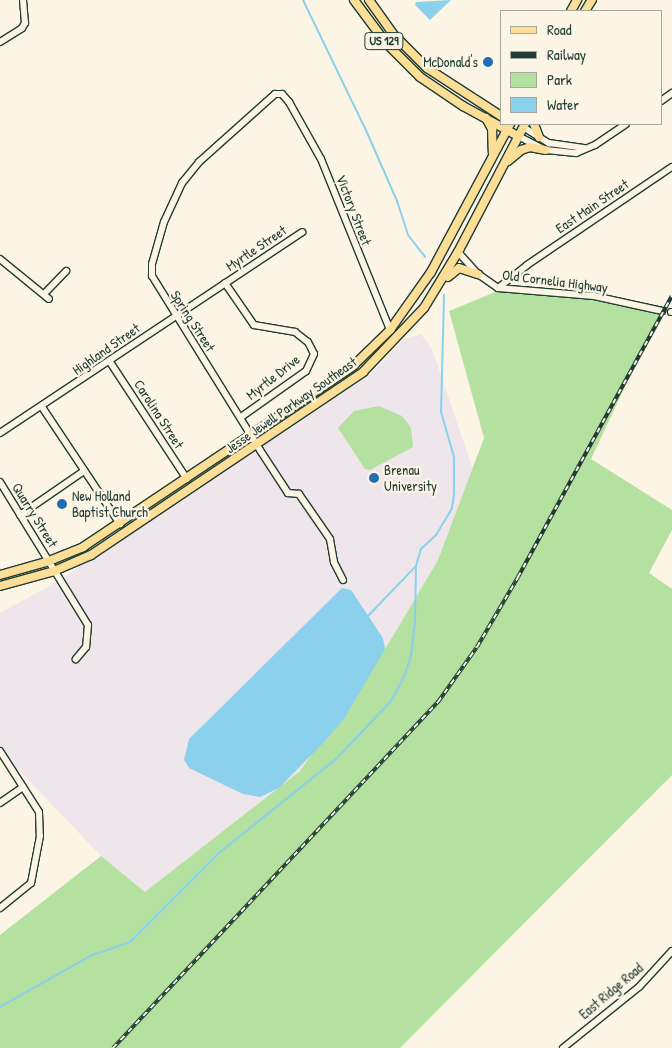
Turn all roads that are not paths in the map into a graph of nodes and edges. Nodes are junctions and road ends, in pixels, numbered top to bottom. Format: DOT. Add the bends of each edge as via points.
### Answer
graph roads {
  1 [pos="23,0"];
  2 [pos="354,0"];
  3 [pos="369,0"];
  4 [pos="0,42"];
  5 [pos="289,102"];
  6 [pos="488,108"];
  7 [pos="500,108"];
  8 [pos="500,115"];
  9 [pos="486,118"];
  10 [pos="500,124"];
  11 [pos="521,125"];
  12 [pos="534,125"];
  13 [pos="624,125"];
  14 [pos="508,127"];
  15 [pos="518,136"];
  16 [pos="538,137"];
  17 [pos="585,148"];
  18 [pos="546,150"];
  19 [pos="493,156"];
  20 [pos="504,166"];
  21 [pos="672,167"];
  22 [pos="302,232"];
  23 [pos="458,252"];
  24 [pos="0,259"];
  25 [pos="66,271"];
  26 [pos="478,274"];
  27 [pos="225,283"];
  28 [pos="498,288"];
  29 [pos="433,293"];
  30 [pos="662,311"];
  31 [pos="174,316"];
  32 [pos="390,330"];
  33 [pos="110,362"];
  34 [pos="42,406"];
  35 [pos="241,417"];
  36 [pos="0,433"];
  37 [pos="252,434"];
  38 [pos="257,443"];
  39 [pos="84,471"];
  40 [pos="187,479"];
  41 [pos="0,482"];
  42 [pos="20,515"];
  43 [pos="120,524"];
  44 [pos="49,561"];
  45 [pos="54,571"];
  46 [pos="0,574"];
  47 [pos="343,580"];
  48 [pos="0,586"];
  49 [pos="76,659"];
  50 [pos="0,751"];
  51 [pos="23,787"];
  52 [pos="0,803"];
  53 [pos="0,908"];
  54 [pos="672,951"];
  55 [pos="563,1048"];
  1 -- 4 [label="street" via="25,23"];
  2 -- 9 [label="main road, US 129" via="386,42 420,77"];
  3 -- 6 [label="main road, US 129" via="416,58 449,84"];
  5 -- 31 [label="street, Spring Street" via="282,94 270,97 199,162 182,183 164,222 152,264 157,288"];
  5 -- 32 [label="street, Victory Street" via="321,159"];
  6 -- 7 [label="main road"];
  6 -- 8 [label="main road"];
  9 -- 10 [label="main road, US 129"];
  9 -- 19 [label="main road" via="492,129"];
  11 -- 15 [label="main road, Jesse Jewell Parkway Southeast"];
  11 -- 16 [label="street"];
  12 -- 16 [label="main road"];
  13 -- 17 [label="street"];
  14 -- 15 [label="main road, US 129"];
  14 -- 19 [label="main road, Jesse Jewell Parkway Southeast"];
  15 -- 18 [label="street"];
  15 -- 20 [label="main road, Jesse Jewell Parkway Southeast"];
  16 -- 17 [label="street" via="566,147"];
  17 -- 18 [label="street" via="563,154"];
  18 -- 20 [label="main road" via="530,147 521,150"];
  19 -- 32 [label="main road, Jesse Jewell Parkway Southeast" via="431,272"];
  20 -- 23 [label="main road, Jesse Jewell Parkway Southeast"];
  21 -- 28 [label="street, East Main Street"];
  22 -- 27 [label="street, Myrtle Street"];
  23 -- 26 [label="street, Old Cornelia Highway"];
  23 -- 29 [label="main road, Jesse Jewell Parkway Southeast"];
  24 -- 25 [label="street" via="46,296"];
  26 -- 28 [label="street, Old Cornelia Highway"];
  26 -- 29 [label="main road" via="465,268 454,270"];
  27 -- 31 [label="street, Highland Street"];
  27 -- 35 [label="street, Myrtle Drive" via="254,325 295,332 308,342 314,354 306,371"];
  28 -- 30 [label="street, Old Cornelia Highway" via="594,296"];
  29 -- 38 [label="main road, Jesse Jewell Parkway Southeast" via="403,332 363,372"];
  31 -- 33 [label="street, Highland Street"];
  31 -- 35 [label="street, Spring Street"];
  32 -- 37 [label="main road, Jesse Jewell Parkway Southeast" via="353,366"];
  33 -- 34 [label="street, Highland Street"];
  33 -- 40 [label="street, Carolina Street"];
  34 -- 36 [label="street, Highland Street"];
  34 -- 39 [label="street"];
  35 -- 37 [label="street, Spring Street"];
  37 -- 38 [label="street, Spring Street"];
  37 -- 40 [label="main road, Jesse Jewell Parkway Southeast"];
  38 -- 45 [label="main road, Jesse Jewell Parkway Southeast" via="133,529 91,555"];
  38 -- 47 [label="street, Spring Street" via="288,493 299,494 330,540 334,562"];
  39 -- 42 [label="street"];
  39 -- 43 [label="street"];
  40 -- 43 [label="main road, Jesse Jewell Parkway Southeast"];
  41 -- 42 [label="street, Quarry Street"];
  42 -- 44 [label="street, Quarry Street"];
  43 -- 44 [label="main road, Jesse Jewell Parkway Southeast" via="83,547"];
  44 -- 45 [label="street"];
  44 -- 46 [label="main road, Jesse Jewell Parkway Southeast"];
  45 -- 48 [label="main road, Jesse Jewell Parkway Southeast"];
  45 -- 49 [label="street" via="88,625 86,647"];
  50 -- 51 [label="street"];
  51 -- 52 [label="street"];
  51 -- 53 [label="street" via="39,812 36,868 26,888"];
  54 -- 55 [label="street, East Ridge Road" via="639,987"];
}
